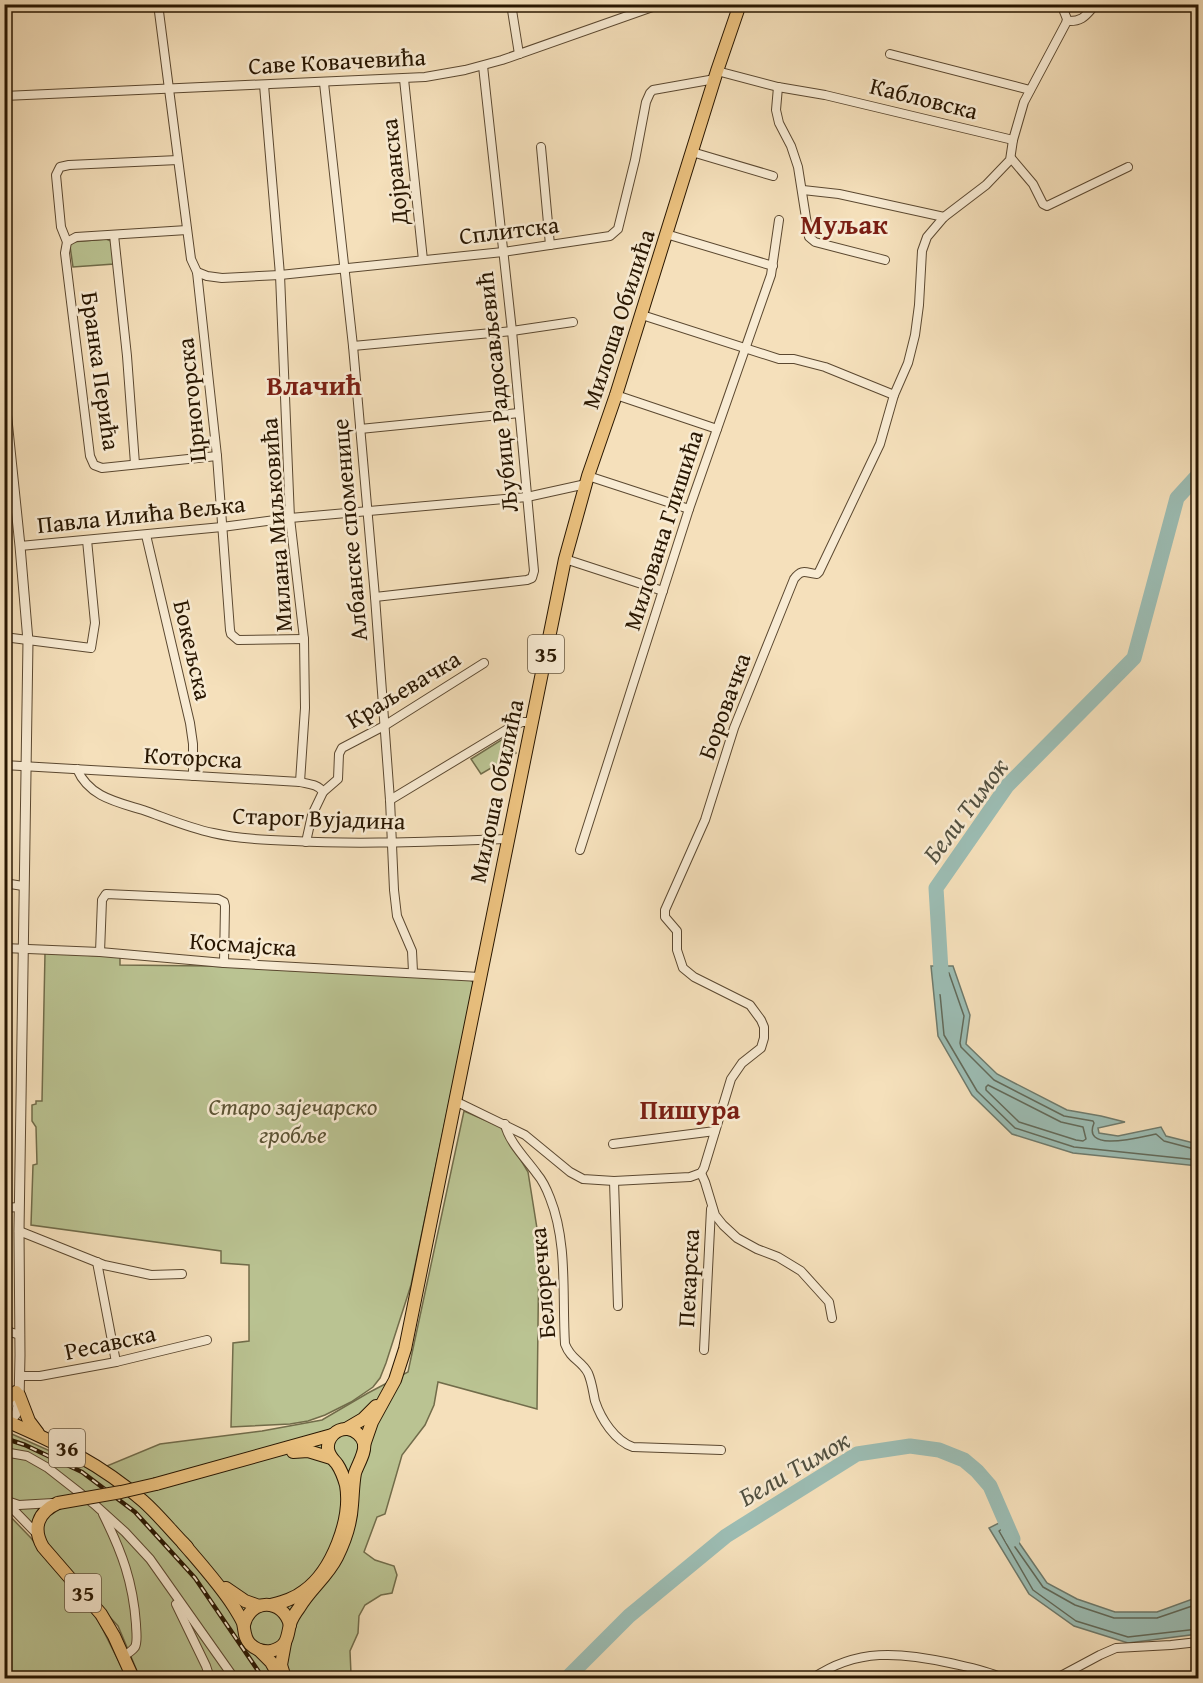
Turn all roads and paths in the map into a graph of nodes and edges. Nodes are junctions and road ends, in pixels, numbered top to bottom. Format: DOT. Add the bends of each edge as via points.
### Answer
graph roads {
  1 [pos="158,4"];
  2 [pos="511,4"];
  3 [pos="661,4"];
  4 [pos="740,4"];
  5 [pos="1061,4"];
  6 [pos="1096,4"];
  7 [pos="1067,21"];
  8 [pos="519,54"];
  9 [pos="890,54"];
  10 [pos="483,66"];
  11 [pos="716,75"];
  12 [pos="404,79"];
  13 [pos="324,83"];
  14 [pos="264,85"];
  15 [pos="778,87"];
  16 [pos="168,89"];
  17 [pos="1030,90"];
  18 [pos="4,96"];
  19 [pos="1013,140"];
  20 [pos="541,147"];
  21 [pos="692,152"];
  22 [pos="1011,158"];
  23 [pos="178,160"];
  24 [pos="1128,167"];
  25 [pos="773,176"];
  26 [pos="803,190"];
  27 [pos="944,217"];
  28 [pos="779,220"];
  29 [pos="187,230"];
  30 [pos="666,234"];
  31 [pos="114,235"];
  32 [pos="67,242"];
  33 [pos="550,246"];
  34 [pos="503,252"];
  35 [pos="423,260"];
  36 [pos="885,260"];
  37 [pos="773,266"];
  38 [pos="343,269"];
  39 [pos="197,272"];
  40 [pos="280,275"];
  41 [pos="642,315"];
  42 [pos="573,322"];
  43 [pos="512,331"];
  44 [pos="352,346"];
  45 [pos="745,349"];
  46 [pos="4,391"];
  47 [pos="616,395"];
  48 [pos="894,395"];
  49 [pos="519,413"];
  50 [pos="360,429"];
  51 [pos="717,429"];
  52 [pos="7,438"];
  53 [pos="217,456"];
  54 [pos="135,464"];
  55 [pos="587,480"];
  56 [pos="527,497"];
  57 [pos="689,509"];
  58 [pos="367,512"];
  59 [pos="290,518"];
  60 [pos="222,527"];
  61 [pos="146,535"];
  62 [pos="87,540"];
  63 [pos="20,546"];
  64 [pos="565,559"];
  65 [pos="663,591"];
  66 [pos="375,597"];
  67 [pos="4,637"];
  68 [pos="304,639"];
  69 [pos="28,641"];
  70 [pos="484,663"];
  71 [pos="532,722"];
  72 [pos="384,726"];
  73 [pos="4,765"];
  74 [pos="27,767"];
  75 [pos="77,769"];
  76 [pos="193,776"];
  77 [pos="300,782"];
  78 [pos="323,792"];
  79 [pos="390,800"];
  80 [pos="508,839"];
  81 [pos="306,842"];
  82 [pos="392,842"];
  83 [pos="580,850"];
  84 [pos="4,883"];
  85 [pos="24,886"];
  86 [pos="4,948"];
  87 [pos="23,949"];
  88 [pos="100,952"];
  89 [pos="224,963"];
  90 [pos="413,972"];
  91 [pos="480,977"];
  92 [pos="455,1101"];
  93 [pos="505,1124"];
  94 [pos="715,1131"];
  95 [pos="613,1144"];
  96 [pos="700,1173"];
  97 [pos="614,1181"];
  98 [pos="19,1207"];
  99 [pos="4,1208"];
  100 [pos="711,1208"];
  101 [pos="19,1231"];
  102 [pos="96,1262"];
  103 [pos="182,1274"];
  104 [pos="618,1305"];
  105 [pos="832,1318"];
  106 [pos="412,1319"];
  107 [pos="4,1326"];
  108 [pos="20,1335"];
  109 [pos="207,1340"];
  110 [pos="704,1350"];
  111 [pos="116,1362"];
  112 [pos="20,1376"];
  113 [pos="18,1391"];
  114 [pos="4,1401"];
  115 [pos="7,1421"];
  116 [pos="346,1429"];
  117 [pos="41,1436"];
  118 [pos="332,1436"];
  119 [pos="364,1445"];
  120 [pos="721,1450"];
  121 [pos="6,1453"];
  122 [pos="268,1454"];
  123 [pos="333,1460"];
  124 [pos="359,1460"];
  125 [pos="4,1500"];
  126 [pos="58,1503"];
  127 [pos="101,1510"];
  128 [pos="38,1535"];
  129 [pos="183,1543"];
  130 [pos="167,1584"];
  131 [pos="265,1605"];
  132 [pos="244,1625"];
  133 [pos="290,1625"];
  134 [pos="1195,1642"];
  135 [pos="285,1643"];
  136 [pos="1198,1649"];
  137 [pos="259,1650"];
  138 [pos="124,1656"];
  139 [pos="133,1678"];
  140 [pos="210,1678"];
  141 [pos="234,1678"];
  142 [pos="280,1678"];
  143 [pos="285,1678"];
  144 [pos="813,1678"];
  145 [pos="1002,1678"];
  146 [pos="1057,1678"];
  1 -- 16 [label="street, Црногорска"];
  2 -- 8 [label="street"];
  3 -- 8 [label="street, Саве Ковачевића"];
  4 -- 11 [label="main road, Милоша Обилића / 35"];
  5 -- 7 [label="street"];
  6 -- 7 [label="street" via="1081,20"];
  7 -- 17 [label="street"];
  8 -- 10 [label="street, Саве Ковачевића"];
  9 -- 17 [label="street"];
  10 -- 12 [label="street, Саве Ковачевића"];
  10 -- 34 [label="street, Љубице Радосављевић"];
  11 -- 15 [label="street, Кабловска"];
  11 -- 21 [label="main road, Милоша Обилића / 35"];
  11 -- 33 [label="street, Сплитска" via="650,93 616,232 605,238"];
  12 -- 13 [label="street, Саве Ковачевића"];
  12 -- 35 [label="street, Дојранска"];
  13 -- 14 [label="street, Саве Ковачевића"];
  13 -- 38 [label="street, Албанске споменице"];
  14 -- 16 [label="street, Саве Ковачевића"];
  14 -- 40 [label="street, Милана Миљковића"];
  15 -- 19 [label="street, Кабловска" via="825,94"];
  15 -- 26 [label="street" via="777,117 791,146"];
  16 -- 18 [label="street, Саве Ковачевића"];
  16 -- 23 [label="street, Црногорска"];
  17 -- 19 [label="street"];
  19 -- 22 [label="street"];
  20 -- 33 [label="street"];
  21 -- 25 [label="street"];
  21 -- 30 [label="main road, Милоша Обилића / 35"];
  22 -- 24 [label="street" via="1047,206"];
  22 -- 27 [label="street, Боровачка" via="986,185"];
  23 -- 29 [label="street, Црногорска"];
  23 -- 32 [label="street, Бранка Перића" via="60,167 56,175 61,227"];
  26 -- 27 [label="street"];
  26 -- 36 [label="street" via="812,240"];
  27 -- 48 [label="street, Боровачка" via="931,231 922,251 915,335"];
  28 -- 37 [label="street, Милована Глишића"];
  29 -- 31 [label="street"];
  29 -- 39 [label="street, Црногорска"];
  30 -- 37 [label="street"];
  30 -- 41 [label="main road, Милоша Обилића / 35"];
  31 -- 32 [label="street" via="76,237"];
  31 -- 54 [label="street, Бранка Перића"];
  32 -- 54 [label="street, Бранка Перића" via="65,253 91,460 99,468"];
  33 -- 34 [label="street, Сплитска"];
  34 -- 35 [label="street, Сплитска"];
  34 -- 43 [label="street, Љубице Радосављевић"];
  35 -- 38 [label="street, Сплитска"];
  37 -- 45 [label="street, Милована Глишића"];
  38 -- 40 [label="street, Сплитска"];
  38 -- 44 [label="street, Албанске споменице"];
  39 -- 40 [label="street, Сплитска" via="222,278"];
  39 -- 53 [label="street, Црногорска"];
  40 -- 59 [label="street, Милана Миљковића"];
  41 -- 45 [label="street"];
  41 -- 47 [label="main road, Милоша Обилића / 35"];
  42 -- 43 [label="street"];
  43 -- 44 [label="street"];
  43 -- 49 [label="street, Љубице Радосављевић"];
  44 -- 50 [label="street, Албанске споменице"];
  45 -- 48 [label="street" via="825,367"];
  45 -- 51 [label="street, Милована Глишића"];
  46 -- 52 [label="street"];
  47 -- 51 [label="street"];
  47 -- 55 [label="main road, Милоша Обилића / 35"];
  48 -- 94 [label="street, Боровачка" via="880,444 822,568 817,574 798,573 794,579 734,728 705,820 664,913 677,931 677,950 683,968 750,1005 764,1027 761,1048 742,1063 731,1079"];
  49 -- 50 [label="street"];
  49 -- 56 [label="street, Љубице Радосављевић"];
  50 -- 58 [label="street, Албанске споменице"];
  51 -- 57 [label="street, Милована Глишића"];
  52 -- 63 [label="street"];
  53 -- 54 [label="street, Бранка Перића"];
  53 -- 60 [label="street, Црногорска"];
  55 -- 56 [label="street, Павла Илића Вељка"];
  55 -- 57 [label="street"];
  55 -- 64 [label="main road, Милоша Обилића / 35"];
  56 -- 58 [label="street, Павла Илића Вељка"];
  56 -- 66 [label="street, Љубице Радосављевић" via="532,578"];
  57 -- 65 [label="street, Милована Глишића"];
  58 -- 59 [label="street, Павла Илића Вељка"];
  58 -- 66 [label="street, Албанске споменице"];
  59 -- 60 [label="street, Павла Илића Вељка"];
  59 -- 68 [label="street, Милана Миљковића"];
  60 -- 61 [label="street, Павла Илића Вељка"];
  60 -- 68 [label="street, Црногорска" via="231,634 238,640"];
  61 -- 62 [label="street, Павла Илића Вељка"];
  61 -- 76 [label="street, Бокељска" via="190,723"];
  62 -- 63 [label="street, Павла Илића Вељка"];
  62 -- 69 [label="street" via="95,623 91,648"];
  63 -- 69 [label="street"];
  64 -- 65 [label="street"];
  64 -- 71 [label="main road, Милоша Обилића / 35"];
  65 -- 83 [label="street, Милована Глишића"];
  66 -- 72 [label="street, Албанске споменице"];
  67 -- 69 [label="street"];
  68 -- 77 [label="street, Милана Миљковића"];
  69 -- 74 [label="street"];
  70 -- 72 [label="street, Краљевачка"];
  71 -- 79 [label="street" via="511,727"];
  71 -- 80 [label="main road, Милоша Обилића / 35"];
  72 -- 78 [label="street, Краљевачка" via="342,748 338,780"];
  72 -- 79 [label="street, Албанске споменице"];
  73 -- 74 [label="street, Которска"];
  74 -- 75 [label="street, Которска"];
  74 -- 85 [label="street"];
  75 -- 76 [label="street, Которска"];
  75 -- 81 [label="street, Старог Вујадина" via="98,795 202,830"];
  76 -- 77 [label="street, Которска"];
  77 -- 78 [label="street, Которска"];
  78 -- 81 [label="street" via="312,815"];
  79 -- 82 [label="street, Албанске споменице"];
  80 -- 82 [label="street, Старог Вујадина"];
  80 -- 91 [label="main road, Милоша Обилића / 35"];
  81 -- 82 [label="street, Старог Вујадина"];
  82 -- 90 [label="street, Албанске споменице" via="395,906 410,943"];
  84 -- 85 [label="street"];
  85 -- 87 [label="street"];
  86 -- 87 [label="street, Космајска"];
  87 -- 88 [label="street, Космајска"];
  87 -- 98 [label="street"];
  88 -- 89 [label="street, Космајска"];
  88 -- 89 [label="street" via="102,900 108,894 218,898 225,906"];
  89 -- 90 [label="street, Космајска"];
  90 -- 91 [label="street, Космајска"];
  91 -- 92 [label="main road, Милоша Обилића / 35"];
  92 -- 93 [label="street"];
  92 -- 106 [label="main road, Милоша Обилића / 35"];
  93 -- 97 [label="street" via="579,1177"];
  93 -- 120 [label="street, Белоречка" via="554,1208 563,1261 565,1344 588,1374 605,1421 621,1440 633,1447"];
  94 -- 95 [label="street"];
  94 -- 96 [label="street, Боровачка"];
  96 -- 97 [label="street" via="690,1177"];
  96 -- 100 [label="street"];
  97 -- 104 [label="street"];
  98 -- 99 [label="street"];
  98 -- 101 [label="street"];
  100 -- 105 [label="street" via="737,1238 801,1271 830,1302"];
  100 -- 110 [label="street, Пекарска"];
  101 -- 102 [label="street"];
  101 -- 108 [label="street"];
  102 -- 103 [label="street" via="151,1275"];
  102 -- 111 [label="street"];
  106 -- 116 [label="main road, Милоша Обилића / 35" via="379,1402 371,1413"];
  106 -- 119 [label="main road, Милоша Обилића / 35" via="395,1380"];
  107 -- 108 [label="street"];
  108 -- 112 [label="street"];
  109 -- 111 [label="street, Ресавска"];
  111 -- 112 [label="street, Ресавска"];
  112 -- 113 [label="street"];
  113 -- 114 [label="main road"];
  113 -- 115 [label="street" via="7,1409"];
  113 -- 117 [label="main road" via="29,1421"];
  115 -- 117 [label="main road, 36"];
  116 -- 118 [label="main road, 35"];
  116 -- 119 [label="main road" via="357,1433"];
  117 -- 129 [label="main road, 36" via="113,1477 144,1502"];
  118 -- 122 [label="main road, 35"];
  118 -- 123 [label="main road" via="328,1446"];
  119 -- 124 [label="main road, 35"];
  121 -- 127 [label="street" via="27,1456 42,1464"];
  122 -- 123 [label="main road, 35" via="308,1451"];
  122 -- 126 [label="main road, 35, bridge" via="156,1484"];
  123 -- 124 [label="main road, 35" via="348,1465"];
  123 -- 131 [label="main road" via="345,1484 347,1500 336,1549 304,1592"];
  124 -- 133 [label="main road" via="344,1541 330,1569 302,1602"];
  125 -- 126 [label="street" via="19,1505"];
  125 -- 128 [label="street"];
  126 -- 128 [label="main road" via="40,1516"];
  127 -- 130 [label="street" via="140,1547"];
  127 -- 138 [label="street" via="122,1552 132,1589 136,1643"];
  128 -- 138 [label="main road, 35" via="43,1547 101,1614"];
  129 -- 131 [label="main road, 36" via="226,1588 245,1601"];
  129 -- 132 [label="main road, 36"];
  130 -- 140 [label="street"];
  130 -- 141 [label="street"];
  131 -- 132 [label="main road" via="249,1612"];
  131 -- 133 [label="main road, 36" via="284,1612"];
  132 -- 137 [label="main road, 36" via="248,1641"];
  133 -- 135 [label="main road"];
  134 -- 136 [label="street"];
  134 -- 146 [label="street" via="1116,1648"];
  135 -- 137 [label="main road" via="271,1651"];
  135 -- 143 [label="main road"];
  137 -- 142 [label="main road, 36"];
  138 -- 139 [label="main road, 35"];
  144 -- 145 [label="street" via="853,1659 892,1654 983,1670"];
}
